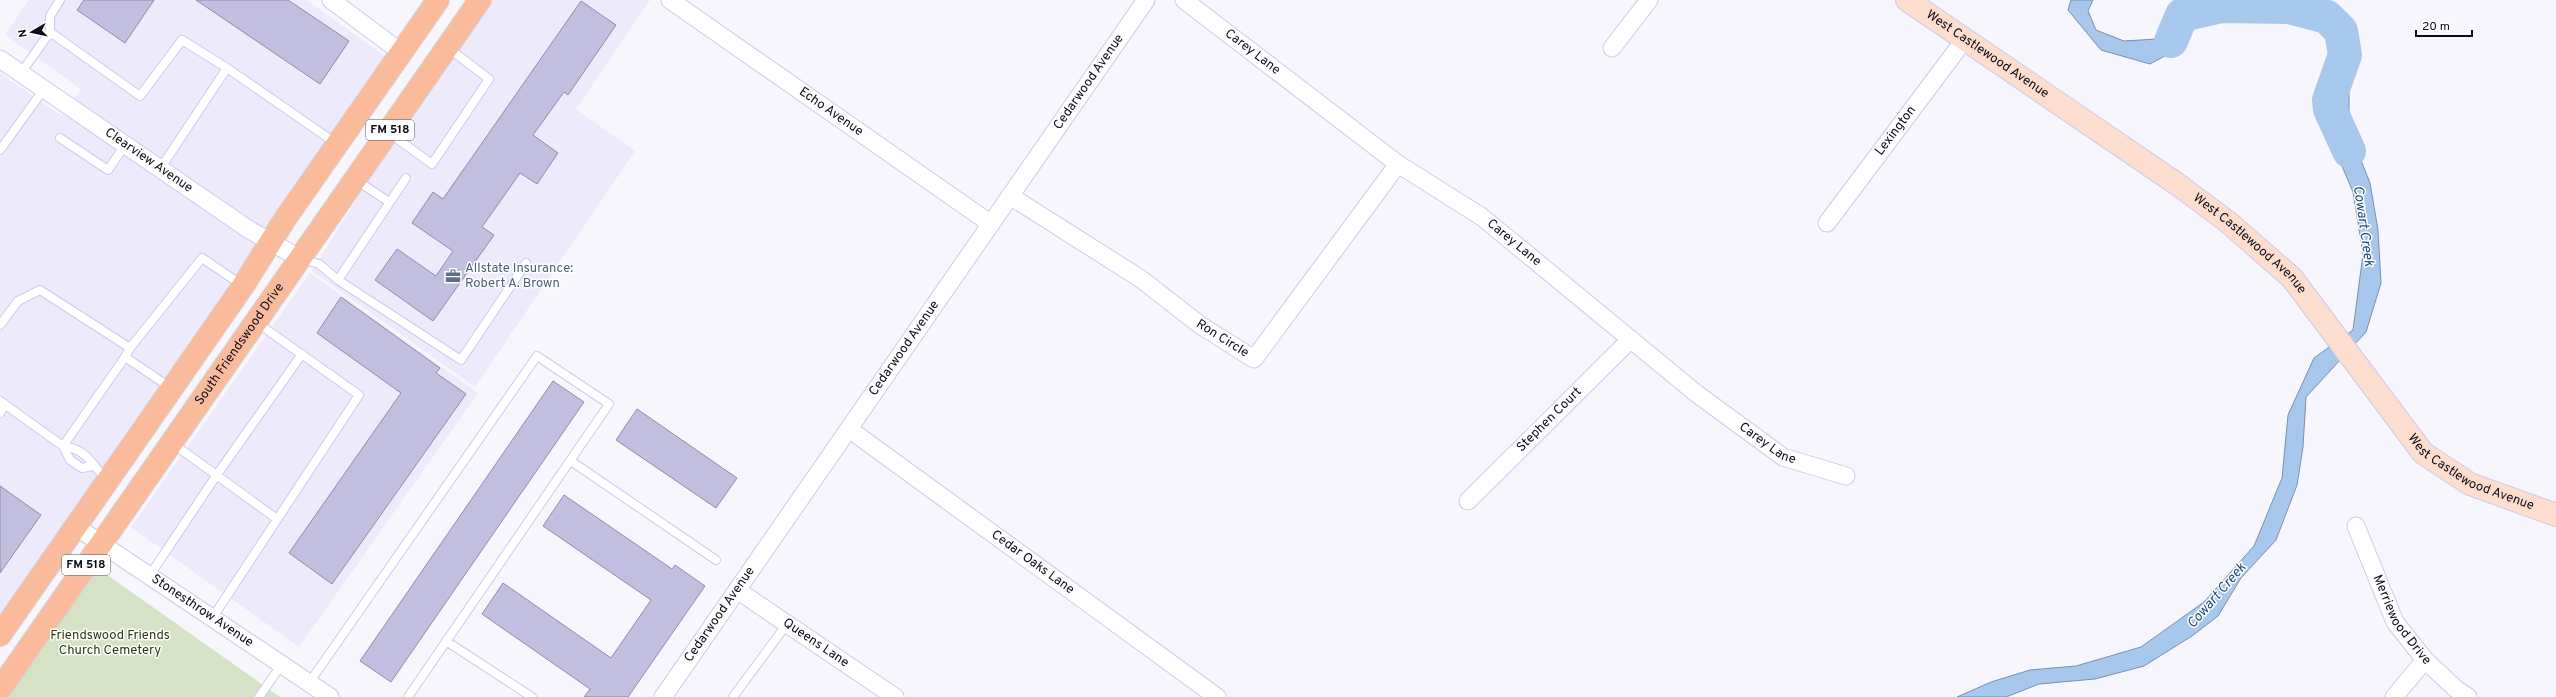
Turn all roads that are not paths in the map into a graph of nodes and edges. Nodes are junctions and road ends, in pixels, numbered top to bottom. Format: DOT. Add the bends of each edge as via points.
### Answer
graph roads {
  1 [pos="60,0"];
  2 [pos="331,0"];
  3 [pos="438,0"];
  4 [pos="480,0"];
  5 [pos="670,0"];
  6 [pos="1146,0"];
  7 [pos="1184,0"];
  8 [pos="1649,0"];
  9 [pos="1907,0"];
  10 [pos="50,32"];
  11 [pos="1965,39"];
  12 [pos="447,47"];
  13 [pos="1612,48"];
  14 [pos="402,53"];
  15 [pos="0,59"];
  16 [pos="227,68"];
  17 [pos="21,73"];
  18 [pos="44,89"];
  19 [pos="388,133"];
  20 [pos="60,138"];
  21 [pos="125,145"];
  22 [pos="339,145"];
  23 [pos="0,150"];
  24 [pos="1398,164"];
  25 [pos="160,169"];
  26 [pos="406,178"];
  27 [pos="356,180"];
  28 [pos="1010,196"];
  29 [pos="389,202"];
  30 [pos="1827,223"];
  31 [pos="991,224"];
  32 [pos="270,242"];
  33 [pos="299,258"];
  34 [pos="526,263"];
  35 [pos="338,280"];
  36 [pos="243,286"];
  37 [pos="256,322"];
  38 [pos="0,326"];
  39 [pos="1631,339"];
  40 [pos="130,348"];
  41 [pos="302,354"];
  42 [pos="125,357"];
  43 [pos="172,388"];
  44 [pos="3,402"];
  45 [pos="0,413"];
  46 [pos="848,429"];
  47 [pos="171,442"];
  48 [pos="63,446"];
  49 [pos="572,461"];
  50 [pos="100,473"];
  51 [pos="216,476"];
  52 [pos="1846,476"];
  53 [pos="132,499"];
  54 [pos="1468,501"];
  55 [pos="2556,515"];
  56 [pos="276,519"];
  57 [pos="75,526"];
  58 [pos="2356,526"];
  59 [pos="101,544"];
  60 [pos="716,560"];
  61 [pos="150,575"];
  62 [pos="737,590"];
  63 [pos="213,617"];
  64 [pos="787,624"];
  65 [pos="0,635"];
  66 [pos="446,641"];
  67 [pos="2425,660"];
  68 [pos="282,664"];
  69 [pos="310,683"];
  70 [pos="0,689"];
  71 [pos="259,697"];
  72 [pos="330,697"];
  73 [pos="408,697"];
  74 [pos="532,697"];
  75 [pos="663,697"];
  76 [pos="733,697"];
  77 [pos="895,697"];
  78 [pos="1217,697"];
  79 [pos="2394,697"];
  80 [pos="2468,697"];
  1 -- 10 [label="lane" via="50,16"];
  2 -- 14 [label="street"];
  3 -- 14 [label="main road, FM 518"];
  4 -- 12 [label="main road, South Friendswood Drive / FM 518"];
  5 -- 31 [label="street, Echo Avenue"];
  6 -- 28 [label="street, Cedarwood Avenue"];
  7 -- 24 [label="street, Carey Lane"];
  8 -- 13 [label="street"];
  9 -- 11 [label="street, West Castlewood Avenue"];
  10 -- 16 [label="lane" via="140,96 182,40"];
  10 -- 17 [label="lane"];
  11 -- 30 [label="street, Lexington"];
  11 -- 55 [label="street, West Castlewood Avenue" via="2177,184 2228,222 2292,278 2423,453 2470,484"];
  12 -- 19 [label="main road, South Friendswood Drive / FM 518"];
  12 -- 19 [label="lane" via="489,79 432,164"];
  14 -- 22 [label="main road, FM 518"];
  15 -- 17 [label="street, Clearview Avenue"];
  16 -- 22 [label="lane"];
  16 -- 25 [label="lane"];
  17 -- 18 [label="street, Clearview Avenue"];
  18 -- 21 [label="street, Clearview Avenue"];
  18 -- 23 [label="lane"];
  19 -- 27 [label="main road, South Friendswood Drive / FM 518"];
  20 -- 21 [label="lane" via="108,170"];
  21 -- 25 [label="street, Clearview Avenue"];
  22 -- 32 [label="main road, FM 518"];
  24 -- 28 [label="street, Ron Circle" via="1254,359 1200,325 1141,278"];
  24 -- 39 [label="street, Carey Lane" via="1482,217"];
  25 -- 32 [label="street, Clearview Avenue"];
  26 -- 29 [label="lane"];
  27 -- 29 [label="lane"];
  27 -- 33 [label="main road, South Friendswood Drive / FM 518"];
  28 -- 31 [label="street, Cedarwood Avenue"];
  29 -- 35 [label="lane"];
  31 -- 46 [label="street, Cedarwood Avenue"];
  32 -- 33 [label="street, Clearview Avenue"];
  32 -- 36 [label="main road, FM 518"];
  33 -- 35 [label="lane" via="319,264"];
  33 -- 37 [label="main road, South Friendswood Drive / FM 518"];
  34 -- 35 [label="lane" via="461,360"];
  36 -- 40 [label="lane" via="202,258"];
  36 -- 43 [label="main road, FM 518"];
  37 -- 41 [label="lane"];
  37 -- 47 [label="main road, South Friendswood Drive / FM 518"];
  38 -- 40 [label="lane" via="18,301 40,290"];
  39 -- 52 [label="street, Carey Lane" via="1697,394 1783,457"];
  39 -- 54 [label="street, Stephen Court"];
  40 -- 42 [label="lane"];
  41 -- 51 [label="lane"];
  41 -- 56 [label="lane" via="359,395"];
  42 -- 43 [label="lane"];
  42 -- 48 [label="lane"];
  43 -- 50 [label="main road, FM 518"];
  44 -- 45 [label="lane"];
  44 -- 48 [label="lane"];
  46 -- 62 [label="street, Cedarwood Avenue"];
  46 -- 78 [label="street, Cedar Oaks Lane"];
  47 -- 51 [label="lane"];
  47 -- 53 [label="main road, South Friendswood Drive / FM 518"];
  48 -- 50 [label="lane" via="76,448 88,456"];
  48 -- 50 [label="lane" via="70,460 82,468"];
  49 -- 60 [label="lane"];
  49 -- 66 [label="lane"];
  49 -- 69 [label="lane" via="609,404 537,356"];
  50 -- 53 [label="main road"];
  50 -- 57 [label="main road, FM 518"];
  51 -- 56 [label="lane"];
  51 -- 61 [label="lane"];
  53 -- 59 [label="main road, South Friendswood Drive / FM 518"];
  56 -- 63 [label="lane"];
  57 -- 59 [label="street, Stonesthrow Avenue"];
  57 -- 65 [label="main road, FM 518"];
  58 -- 67 [label="street, Merriewood Drive" via="2395,622"];
  59 -- 61 [label="street, Stonesthrow Avenue"];
  59 -- 70 [label="main road, South Friendswood Drive / FM 518"];
  61 -- 63 [label="street, Stonesthrow Avenue"];
  62 -- 64 [label="street, Queens Lane"];
  62 -- 75 [label="street, Cedarwood Avenue"];
  63 -- 68 [label="street, Stonesthrow Avenue"];
  64 -- 76 [label="lane"];
  64 -- 77 [label="street, Queens Lane"];
  66 -- 73 [label="lane"];
  66 -- 74 [label="lane"];
  67 -- 79 [label="street"];
  67 -- 80 [label="street, Merriewood Drive"];
  68 -- 69 [label="street, Stonesthrow Avenue"];
  68 -- 71 [label="lane"];
  69 -- 72 [label="street, Stonesthrow Avenue"];
}
